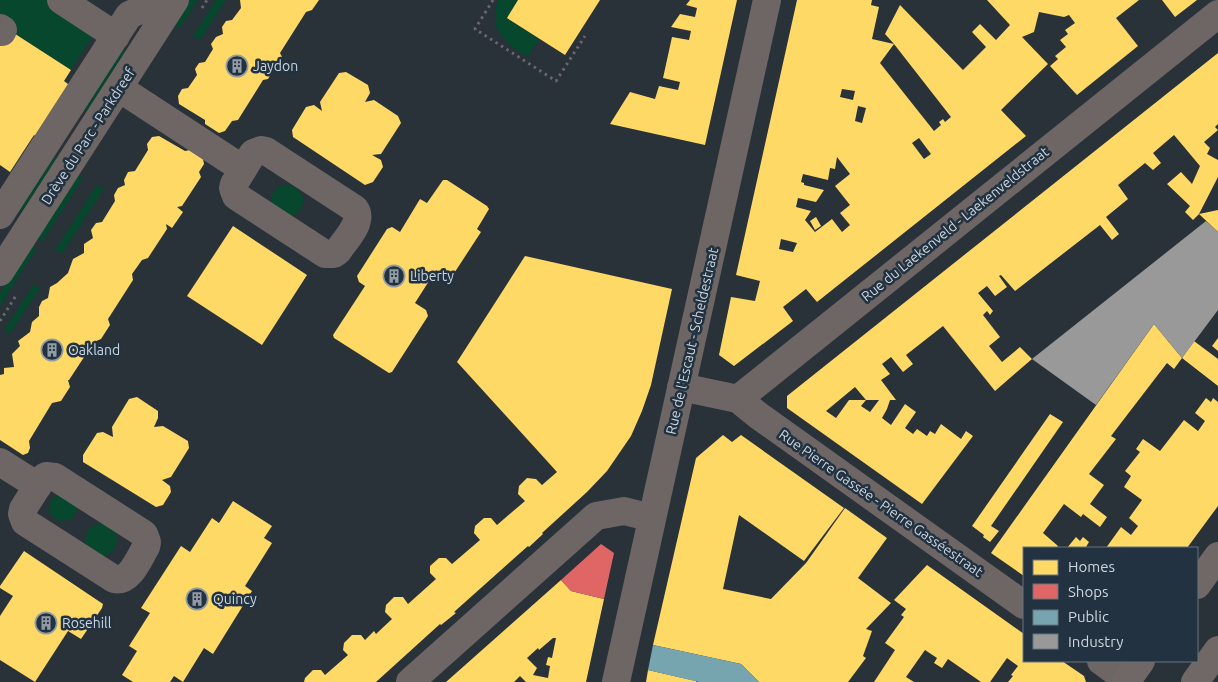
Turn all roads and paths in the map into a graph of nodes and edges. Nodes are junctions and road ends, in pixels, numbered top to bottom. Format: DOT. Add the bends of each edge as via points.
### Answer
graph roads {
  1 [pos="61,0"];
  2 [pos="144,0"];
  3 [pos="175,0"];
  4 [pos="493,0"];
  5 [pos="767,0"];
  6 [pos="1218,14"];
  7 [pos="116,36"];
  8 [pos="584,36"];
  9 [pos="119,88"];
  10 [pos="244,169"];
  11 [pos="0,215"];
  12 [pos="0,272"];
  13 [pos="681,387"];
  14 [pos="738,399"];
  15 [pos="0,462"];
  16 [pos="38,486"];
  17 [pos="652,518"];
  18 [pos="1218,556"];
  19 [pos="1198,584"];
  20 [pos="1023,604"];
  21 [pos="1218,650"];
  22 [pos="1103,662"];
  23 [pos="1132,674"];
  24 [pos="410,682"];
  25 [pos="616,682"];
  26 [pos="1195,682"];
  1 -- 7 [label="street"];
  2 -- 7 [label="street" via="138,10 129,15"];
  3 -- 9 [label="street, Drève du Parc - Parkdreef"];
  4 -- 8 [label="path" via="475,29 556,81"];
  5 -- 13 [label="street, Rue de l'Escaut - Scheldestraat"];
  6 -- 14 [label="street, Rue du Laekenveld - Laekenveldstraat"];
  7 -- 11 [label="street"];
  9 -- 10 [label="street"];
  9 -- 12 [label="street, Drève du Parc - Parkdreef"];
  13 -- 14 [label="street"];
  13 -- 17 [label="street, Rue de l'Escaut - Scheldestraat"];
  14 -- 20 [label="street, Rue Pierre Gassée - Pierre Gasséestraat"];
  15 -- 16 [label="street"];
  17 -- 24 [label="street" via="624,511 596,516"];
  17 -- 25 [label="street, Rue de l'Escaut - Scheldestraat"];
  18 -- 19 [label="main road"];
  21 -- 26 [label="main road"];
  22 -- 23 [label="street"];
}
